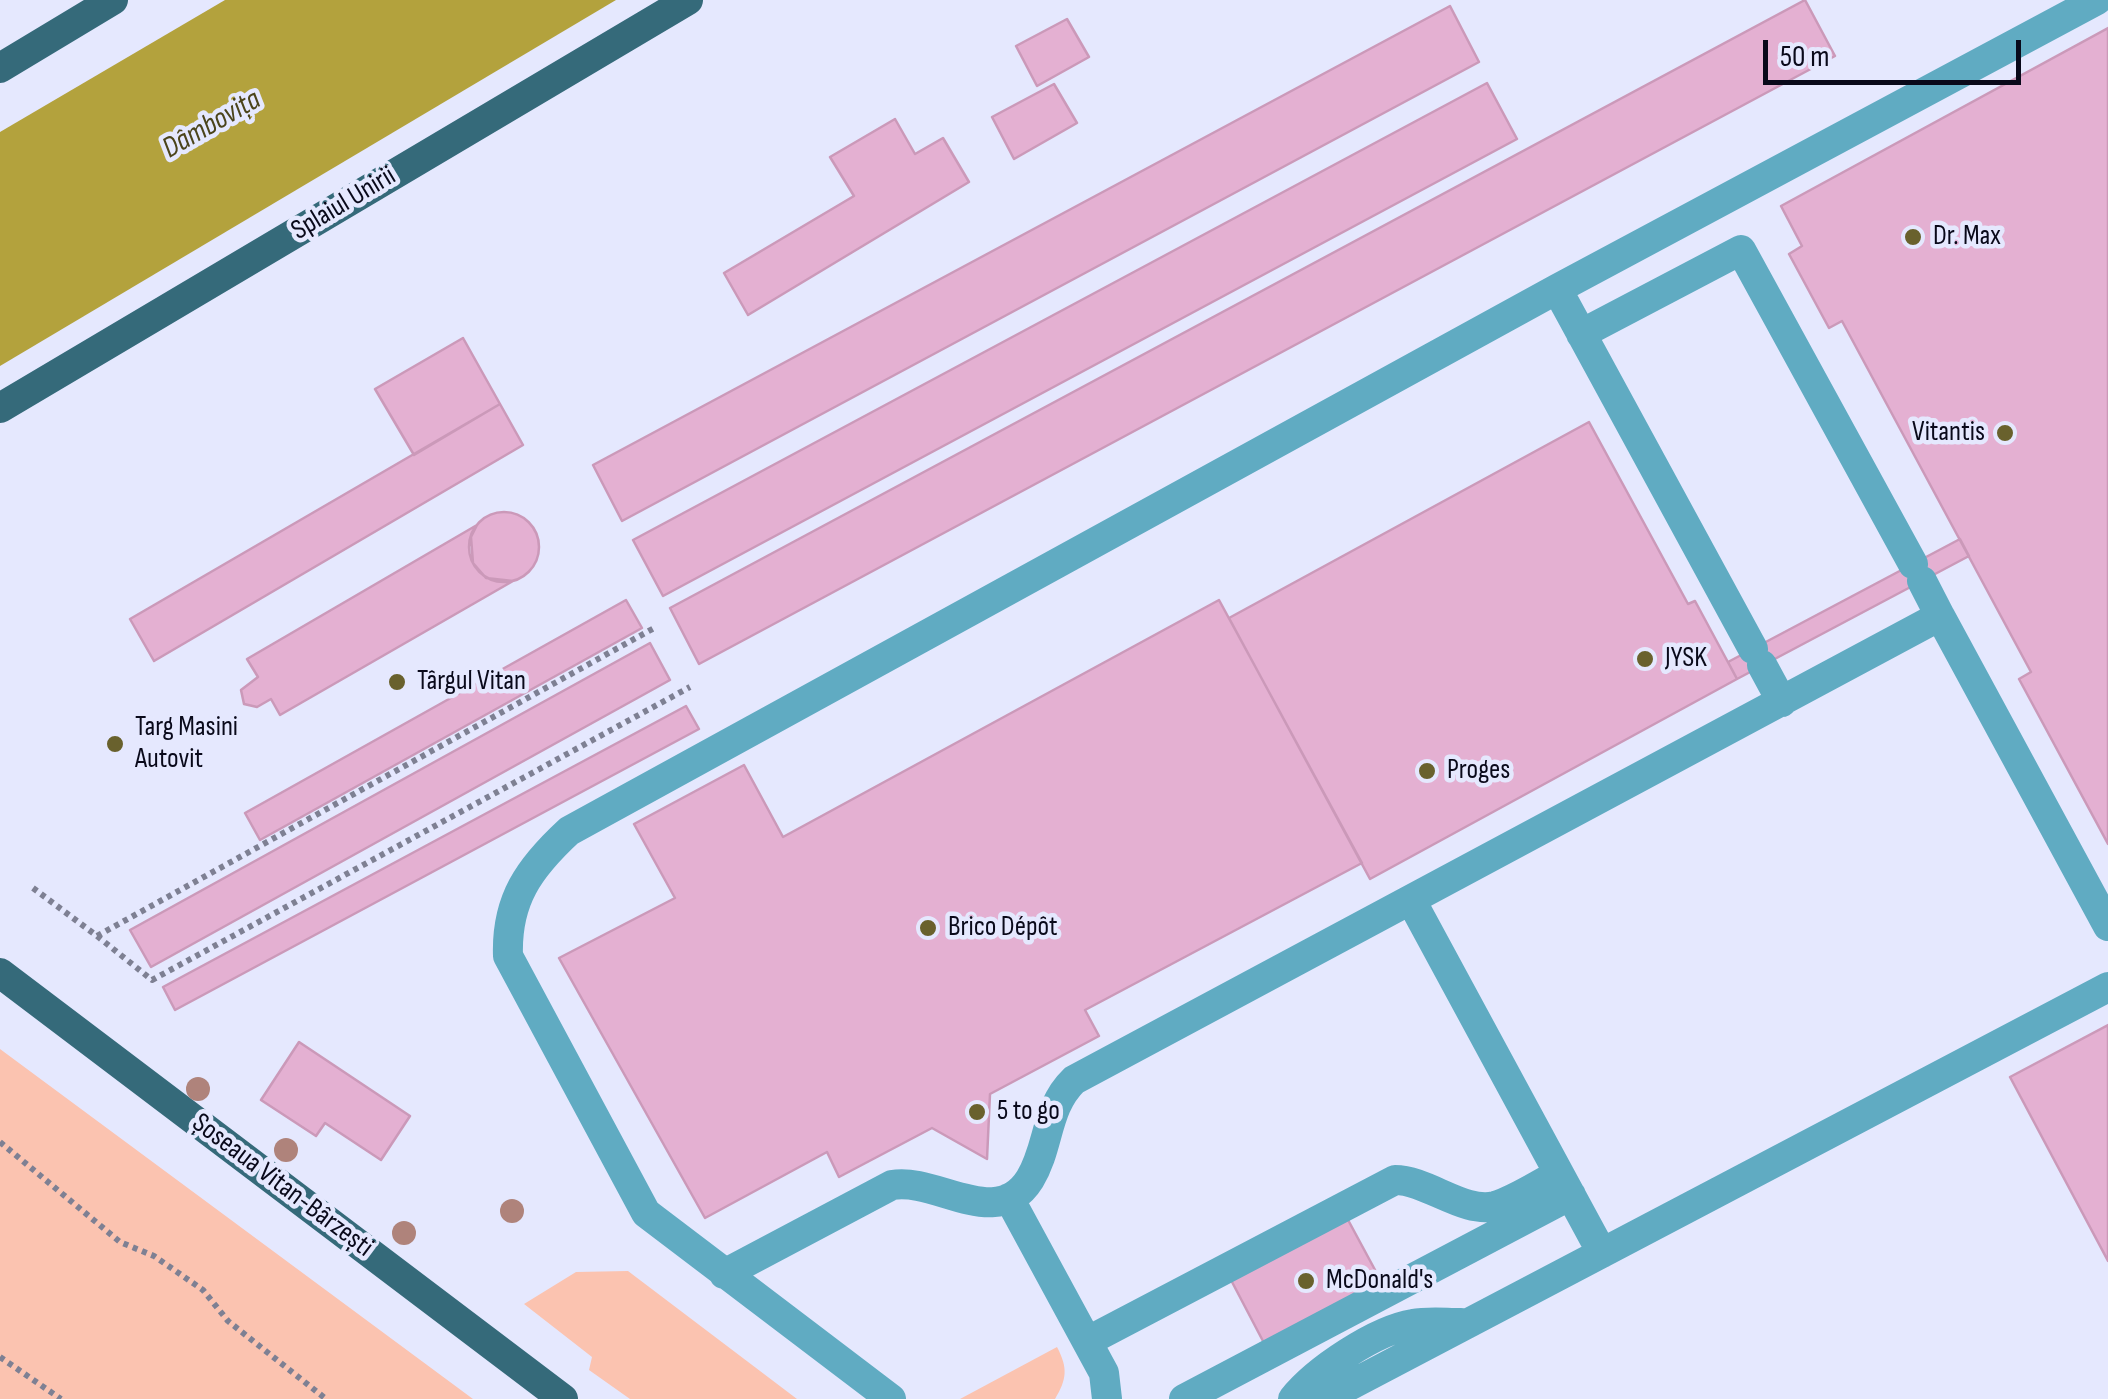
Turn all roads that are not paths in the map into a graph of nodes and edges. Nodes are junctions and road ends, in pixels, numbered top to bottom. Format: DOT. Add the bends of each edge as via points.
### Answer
graph roads {
  1 [pos="113,0"];
  2 [pos="688,0"];
  3 [pos="2097,0"];
  4 [pos="0,68"];
  5 [pos="1556,289"];
  6 [pos="1581,334"];
  7 [pos="0,408"];
  8 [pos="1940,616"];
  9 [pos="1782,702"];
  10 [pos="1412,902"];
  11 [pos="2108,926"];
  12 [pos="0,973"];
  13 [pos="2108,987"];
  14 [pos="1565,1184"];
  15 [pos="1009,1198"];
  16 [pos="1602,1254"];
  17 [pos="724,1274"];
  18 [pos="1470,1322"];
  19 [pos="1088,1341"];
  20 [pos="1108,1396"];
  21 [pos="563,1399"];
  22 [pos="891,1399"];
  23 [pos="1184,1399"];
  24 [pos="1293,1399"];
  25 [pos="1324,1399"];
  1 -- 4 [label="main road"];
  2 -- 7 [label="main road, Splaiul Unirii"];
  3 -- 5 [label="lane"];
  5 -- 6 [label="lane"];
  5 -- 17 [label="lane" via="570,831 525,878 507,928 508,956 646,1213"];
  6 -- 8 [label="lane" via="1741,250"];
  6 -- 9 [label="lane"];
  8 -- 9 [label="lane"];
  8 -- 11 [label="lane"];
  9 -- 10 [label="lane"];
  10 -- 14 [label="lane"];
  10 -- 15 [label="lane" via="1074,1080 1055,1103 1031,1178"];
  12 -- 21 [label="main road, Șoseaua Vitan-Bârzești"];
  13 -- 16 [label="lane"];
  14 -- 16 [label="lane"];
  14 -- 19 [label="lane" via="1481,1208 1395,1180"];
  14 -- 23 [label="lane"];
  15 -- 17 [label="lane" via="987,1203 892,1185"];
  15 -- 19 [label="lane"];
  16 -- 18 [label="lane"];
  17 -- 22 [label="lane"];
  18 -- 24 [label="lane" via="1396,1329 1324,1368"];
  18 -- 25 [label="lane"];
  19 -- 20 [label="lane"];
}
